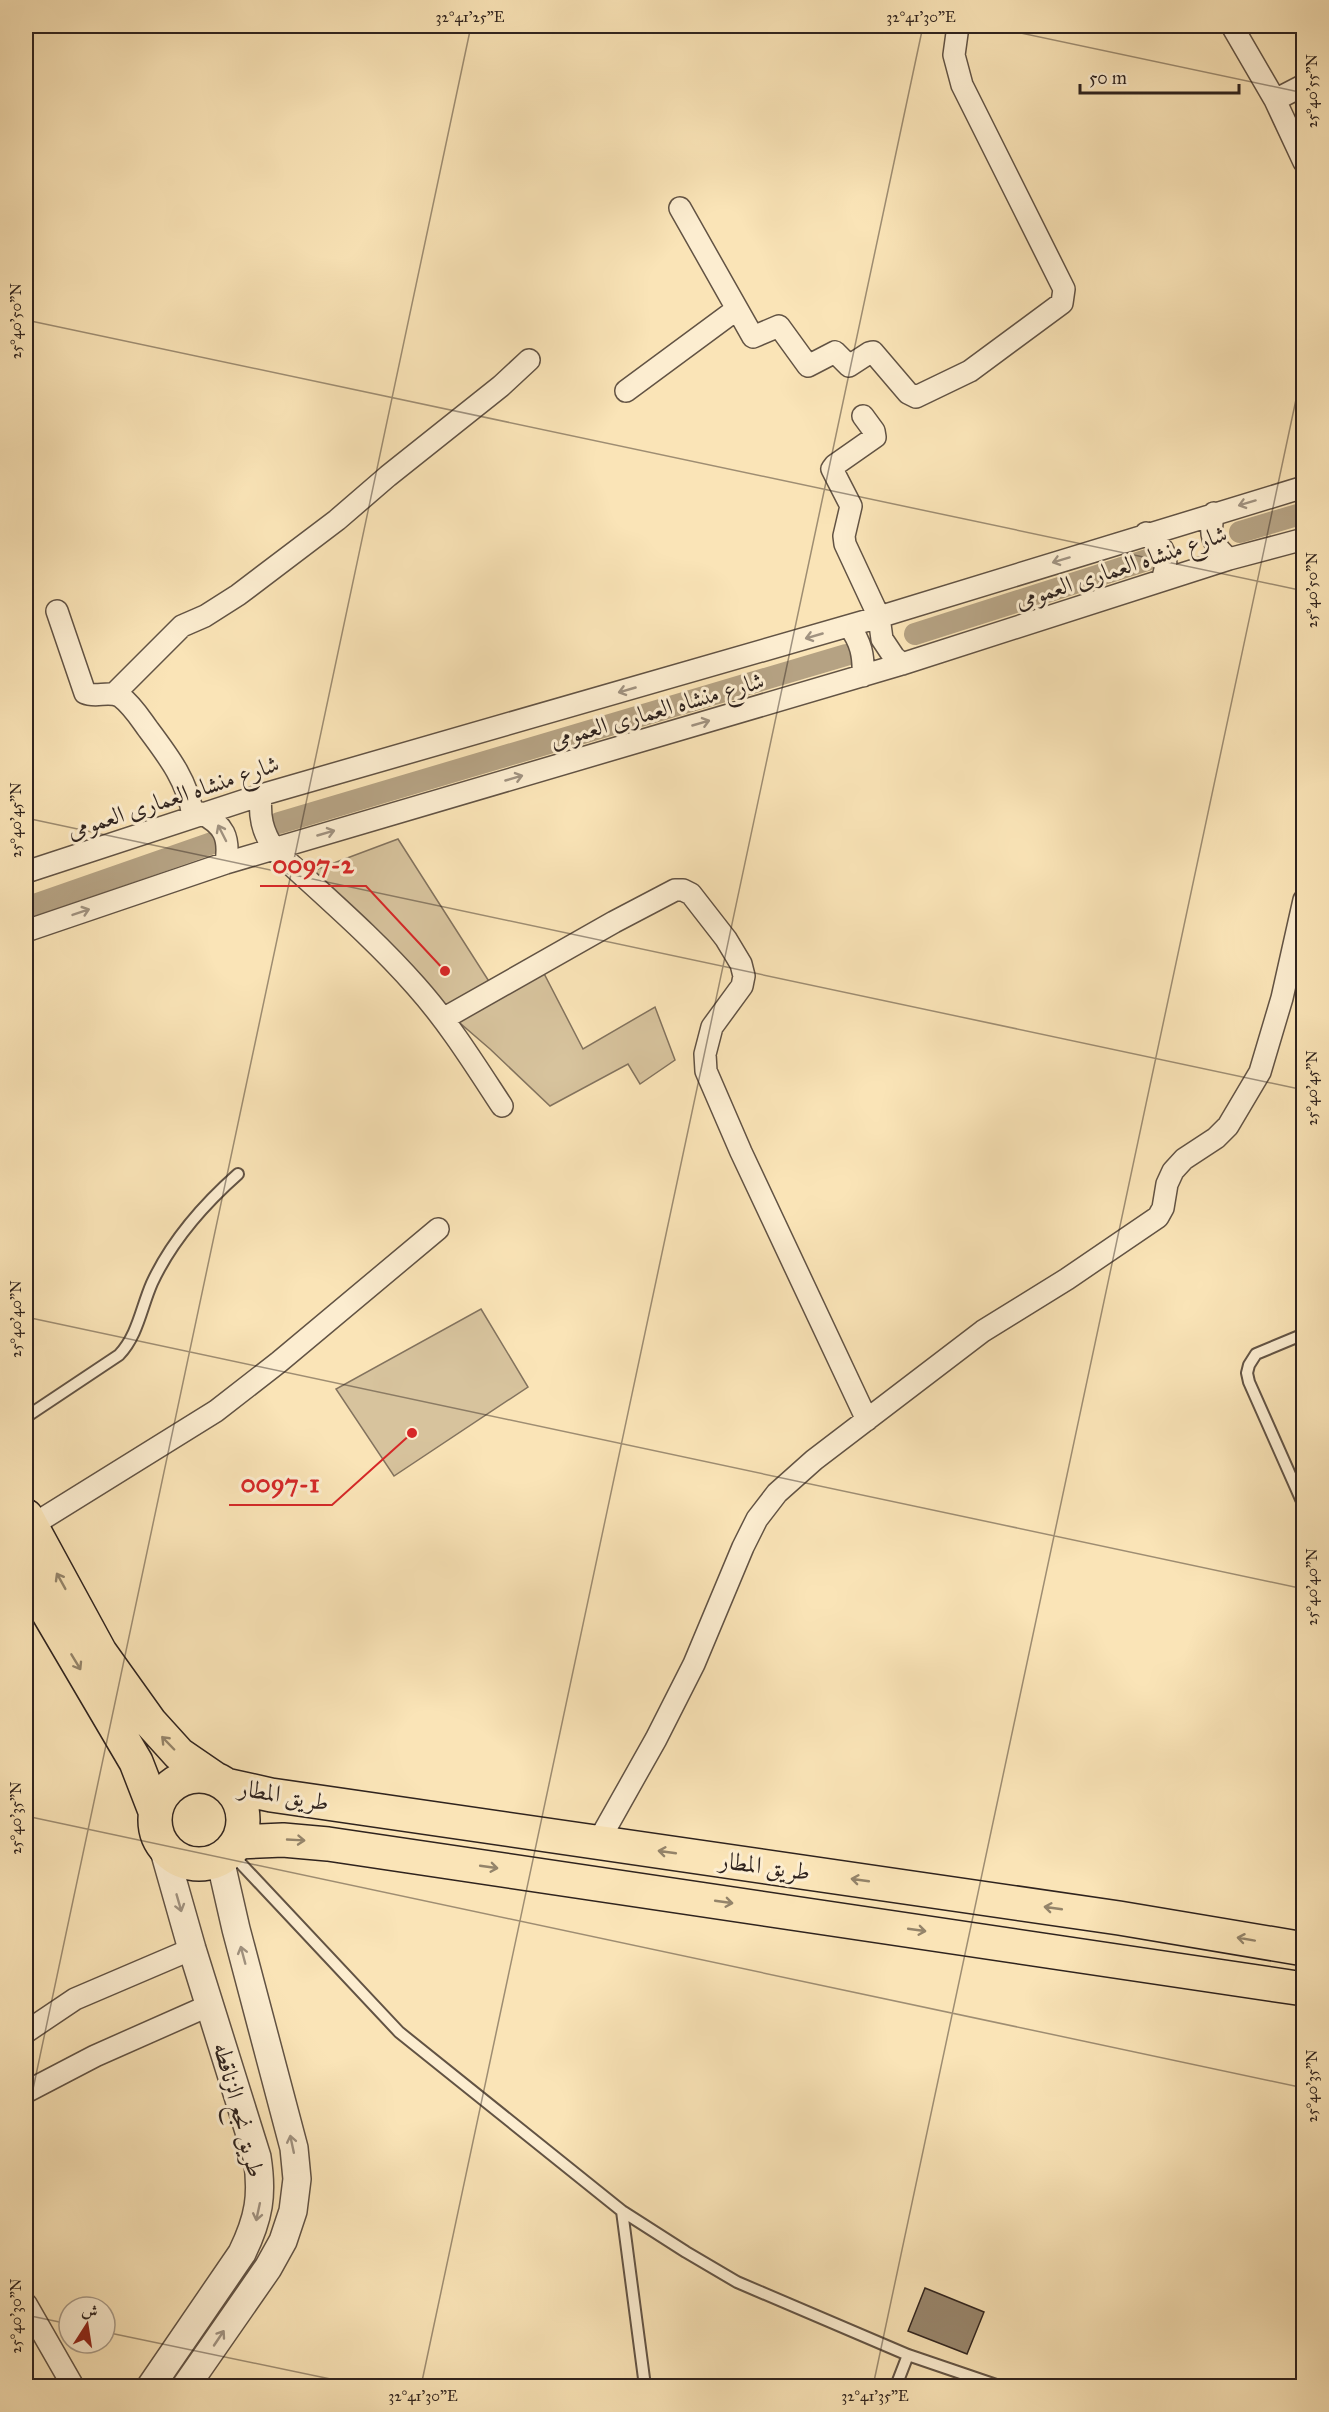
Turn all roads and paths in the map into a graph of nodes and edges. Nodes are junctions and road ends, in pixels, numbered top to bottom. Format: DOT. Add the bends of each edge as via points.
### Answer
graph roads {
  1 [pos="958,26"];
  2 [pos="1232,26"];
  3 [pos="1304,85"];
  4 [pos="1275,100"];
  5 [pos="1304,162"];
  6 [pos="680,208"];
  7 [pos="737,309"];
  8 [pos="529,360"];
  9 [pos="626,391"];
  10 [pos="863,416"];
  11 [pos="1304,487"];
  12 [pos="1214,513"];
  13 [pos="1146,533"];
  14 [pos="1304,539"];
  15 [pos="1229,559"];
  16 [pos="1162,580"];
  17 [pos="57,610"];
  18 [pos="879,617"];
  19 [pos="849,626"];
  20 [pos="902,664"];
  21 [pos="863,676"];
  22 [pos="114,694"];
  23 [pos="261,795"];
  24 [pos="197,815"];
  25 [pos="274,849"];
  26 [pos="226,863"];
  27 [pos="26,872"];
  28 [pos="1304,900"];
  29 [pos="26,931"];
  30 [pos="443,1019"];
  31 [pos="502,1106"];
  32 [pos="238,1174"];
  33 [pos="438,1229"];
  34 [pos="1304,1334"];
  35 [pos="26,1417"];
  36 [pos="867,1420"];
  37 [pos="1304,1506"];
  38 [pos="28,1521"];
  39 [pos="27,1582"];
  40 [pos="220,1782"];
  41 [pos="155,1811"];
  42 [pos="598,1842"];
  43 [pos="163,1847"];
  44 [pos="230,1851"];
  45 [pos="192,1949"];
  46 [pos="1304,1949"];
  47 [pos="1304,1989"];
  48 [pos="210,2005"];
  49 [pos="26,2032"];
  50 [pos="26,2092"];
  51 [pos="282,2105"];
  52 [pos="243,2115"];
  53 [pos="622,2211"];
  54 [pos="26,2304"];
  55 [pos="908,2355"];
  56 [pos="73,2386"];
  57 [pos="151,2386"];
  58 [pos="186,2386"];
  59 [pos="645,2386"];
  60 [pos="896,2386"];
  61 [pos="999,2386"];
  1 -- 7 [label="street" via="954,55 962,85 1064,289 1062,303 970,371 916,397 908,393 873,352 849,366 836,352 806,365 779,326 753,337"];
  2 -- 4 [label="street"];
  3 -- 4 [label="street"];
  4 -- 5 [label="street"];
  6 -- 7 [label="street"];
  7 -- 9 [label="street"];
  8 -- 22 [label="street" via="337,520 238,594 182,626"];
  10 -- 18 [label="street" via="875,437 832,469 851,506 845,544"];
  11 -- 12 [label="street, شارع منشاه العمارى العمومى, one-way"];
  12 -- 13 [label="street, شارع منشاه العمارى العمومى"];
  12 -- 15 [label="street" via="1212,539"];
  13 -- 16 [label="street" via="1158,541 1165,553"];
  13 -- 18 [label="street, شارع منشاه العمارى العمومى, one-way"];
  14 -- 15 [label="street, شارع منشاه العمارى العمومى"];
  15 -- 16 [label="street, شارع منشاه العمارى العمومى"];
  16 -- 20 [label="street, شارع منشاه العمارى العمومى"];
  17 -- 22 [label="street" via="85,693"];
  18 -- 19 [label="street, شارع منشاه العمارى العمومى"];
  18 -- 20 [label="street" via="882,639"];
  19 -- 21 [label="street" via="862,649"];
  19 -- 23 [label="street, شارع منشاه العمارى العمومى, one-way"];
  20 -- 21 [label="street, شارع منشاه العمارى العمومى"];
  25 -- 21 [label="street, شارع منشاه العمارى العمومى, one-way"];
  22 -- 24 [label="street" via="135,711 174,765"];
  23 -- 24 [label="street, شارع منشاه العمارى العمومى"];
  23 -- 25 [label="street" via="261,824"];
  26 -- 24 [label="street, one-way" via="228,847 224,832 215,820"];
  24 -- 27 [label="street, شارع منشاه العمارى العمومى"];
  25 -- 26 [label="street, شارع منشاه العمارى العمومى"];
  25 -- 30 [label="street" via="389,957"];
  29 -- 26 [label="street, شارع منشاه العمارى العمومى, one-way"];
  28 -- 36 [label="street" via="1260,1072 1228,1126 1173,1171 1158,1217 1068,1279 982,1331"];
  30 -- 31 [label="street"];
  30 -- 36 [label="street" via="675,890 692,894 726,939 744,976 742,986 712,1027 705,1054 706,1071"];
  32 -- 35 [label="lane" via="198,1212 165,1257 127,1347"];
  33 -- 38 [label="street" via="216,1411"];
  34 -- 37 [label="lane" via="1256,1354 1247,1373"];
  36 -- 42 [label="street" via="777,1493 757,1519 694,1664"];
  40 -- 38 [label="main road, طريق المطار, one-way" via="179,1754 150,1722 100,1652"];
  39 -- 41 [label="main road, one-way" via="136,1762"];
  40 -- 41 [label="main road" via="189,1777 177,1781 167,1788"];
  40 -- 42 [label="main road, طريق المطار" via="272,1795"];
  40 -- 44 [label="main road" via="238,1799 244,1817 243,1830"];
  41 -- 43 [label="main road" via="154,1823"];
  46 -- 42 [label="main road, طريق المطار, one-way"];
  43 -- 44 [label="main road" via="189,1864 208,1864"];
  43 -- 45 [label="street, طريق نجع الزناقطه, one-way"];
  44 -- 47 [label="main road, طريق المطار, one-way" via="283,1840 328,1844"];
  51 -- 44 [label="street, طريق نجع الزناقطه, one-way" via="236,1929"];
  44 -- 53 [label="lane" via="399,2032"];
  45 -- 48 [label="street, طريق نجع الزناقطه"];
  45 -- 49 [label="street" via="75,2000"];
  48 -- 50 [label="street" via="95,2056"];
  48 -- 52 [label="street, طريق نجع الزناقطه"];
  51 -- 52 [label="street"];
  58 -- 51 [label="street, طريق نجع الزناقطه, one-way" via="284,2241 297,2179 294,2148"];
  52 -- 57 [label="street, طريق نجع الزناقطه, one-way" via="261,2181 260,2206 253,2230 242,2253"];
  53 -- 55 [label="lane" via="737,2282"];
  53 -- 59 [label="lane"];
  54 -- 56 [label="street"];
  55 -- 60 [label="lane"];
  55 -- 61 [label="lane"];
}
